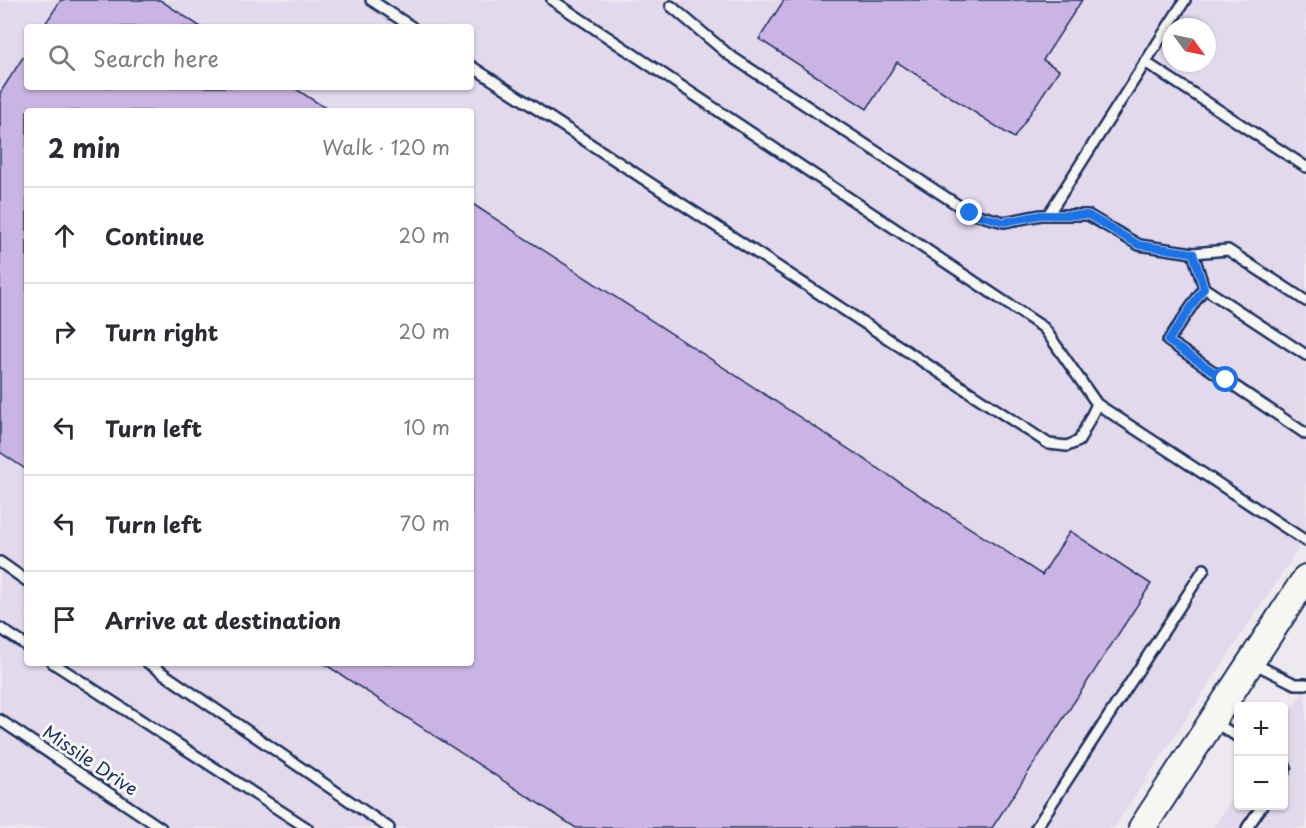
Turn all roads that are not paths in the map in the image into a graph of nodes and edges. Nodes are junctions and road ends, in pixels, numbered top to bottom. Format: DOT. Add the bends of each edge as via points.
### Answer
graph roads {
  1 [pos="371,0"];
  2 [pos="552,0"];
  3 [pos="1185,0"];
  4 [pos="671,6"];
  5 [pos="407,24"];
  6 [pos="1145,62"];
  7 [pos="474,68"];
  8 [pos="1306,167"];
  9 [pos="1048,215"];
  10 [pos="1193,253"];
  11 [pos="1204,288"];
  12 [pos="1306,301"];
  13 [pos="1306,355"];
  14 [pos="1097,404"];
  15 [pos="1306,434"];
  16 [pos="1306,541"];
  17 [pos="0,562"];
  18 [pos="1204,569"];
  19 [pos="1306,578"];
  20 [pos="24,579"];
  21 [pos="0,628"];
  22 [pos="24,644"];
  23 [pos="1251,662"];
  24 [pos="58,666"];
  25 [pos="152,666"];
  26 [pos="1306,684"];
  27 [pos="0,720"];
  28 [pos="1212,720"];
  29 [pos="1234,734"];
  30 [pos="1259,810"];
  31 [pos="161,828"];
  32 [pos="307,828"];
  33 [pos="389,828"];
  34 [pos="1036,828"];
  35 [pos="1142,828"];
  36 [pos="1247,828"];
  1 -- 5 [label="lane"];
  2 -- 14 [label="lane" via="1044,328"];
  3 -- 6 [label="lane"];
  4 -- 9 [label="lane" via="729,55 970,213 1004,222"];
  6 -- 8 [label="lane"];
  6 -- 9 [label="lane"];
  7 -- 14 [label="lane" via="1049,444 1067,446 1079,441"];
  9 -- 10 [label="lane" via="1088,215 1139,245"];
  10 -- 11 [label="lane"];
  10 -- 12 [label="lane" via="1228,250"];
  11 -- 13 [label="lane"];
  11 -- 15 [label="lane" via="1168,341"];
  14 -- 16 [label="lane"];
  17 -- 20 [label="lane"];
  18 -- 34 [label="lane"];
  19 -- 23 [label="main road"];
  21 -- 22 [label="lane"];
  23 -- 26 [label="lane" via="1295,684"];
  23 -- 28 [label="main road"];
  24 -- 32 [label="lane"];
  25 -- 33 [label="lane"];
  27 -- 31 [label="lane, Missile Drive"];
  28 -- 29 [label="lane"];
  28 -- 35 [label="main road"];
  30 -- 36 [label="lane"];
}
